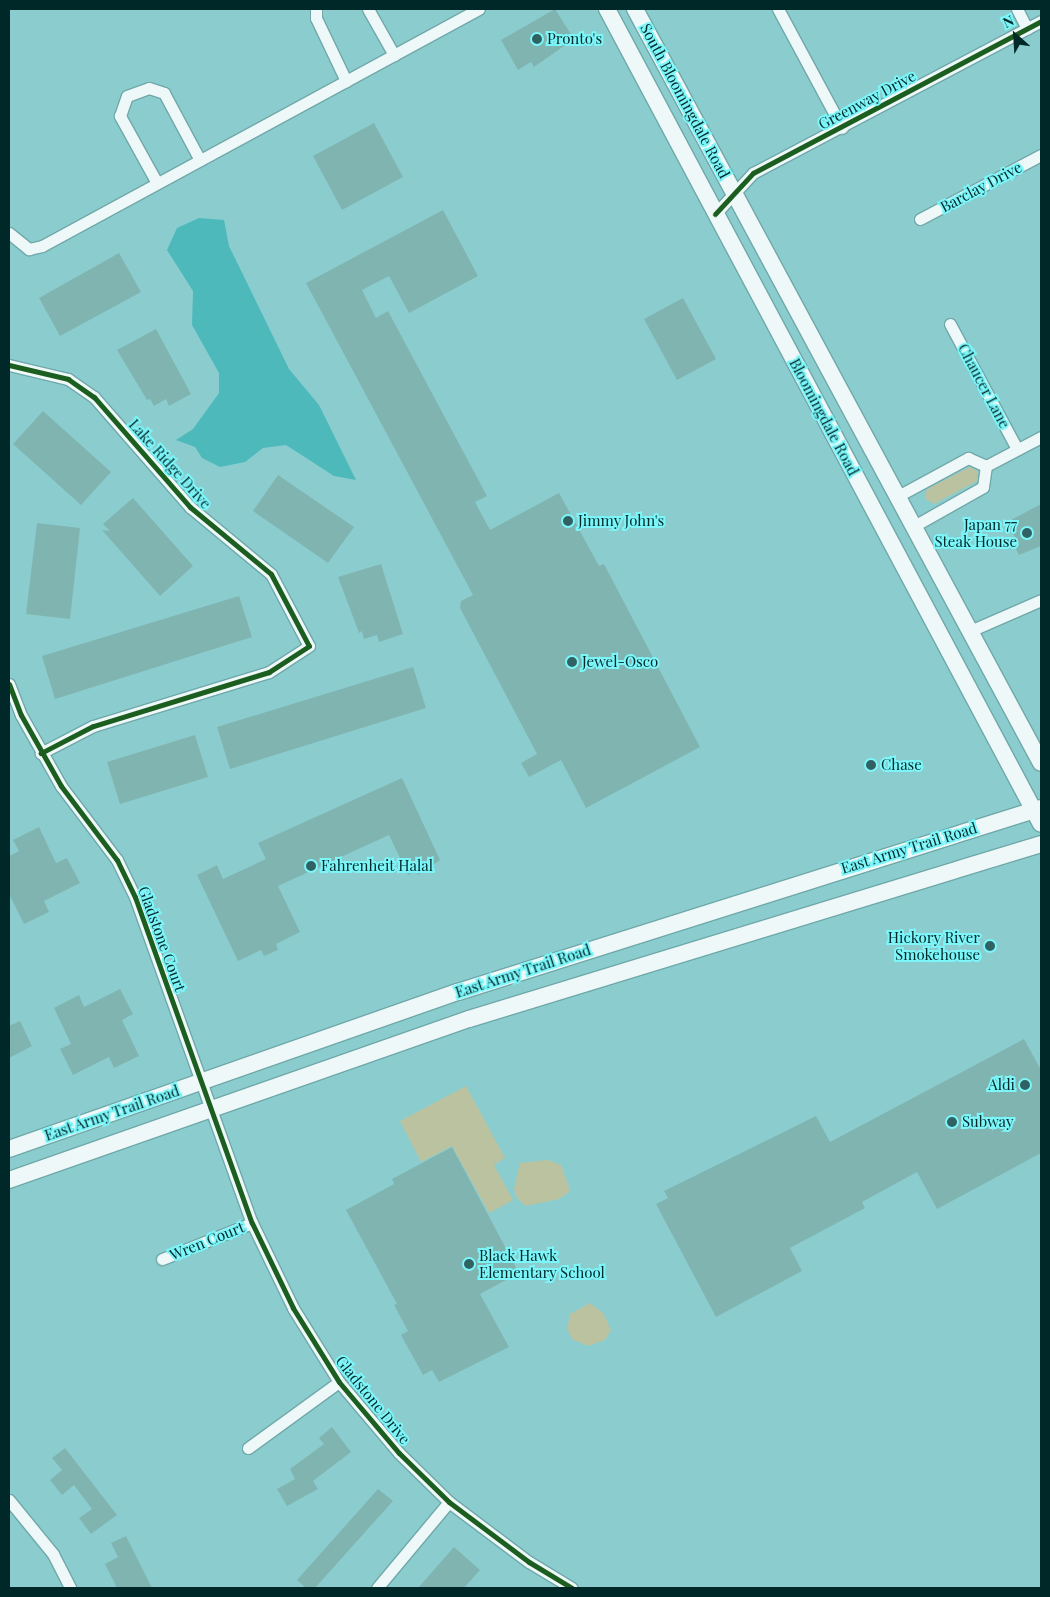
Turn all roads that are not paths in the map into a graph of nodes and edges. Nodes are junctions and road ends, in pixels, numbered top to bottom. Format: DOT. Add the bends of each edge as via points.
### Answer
graph roads {
  1 [pos="316,9"];
  2 [pos="368,9"];
  3 [pos="478,9"];
  4 [pos="607,9"];
  5 [pos="635,9"];
  6 [pos="778,9"];
  7 [pos="1017,9"];
  8 [pos="1041,21"];
  9 [pos="1027,29"];
  10 [pos="394,55"];
  11 [pos="346,80"];
  12 [pos="842,128"];
  13 [pos="1041,155"];
  14 [pos="200,160"];
  15 [pos="157,183"];
  16 [pos="735,193"];
  17 [pos="715,214"];
  18 [pos="920,219"];
  19 [pos="9,233"];
  20 [pos="950,324"];
  21 [pos="9,365"];
  22 [pos="1041,437"];
  23 [pos="1017,448"];
  24 [pos="986,466"];
  25 [pos="898,496"];
  26 [pos="914,526"];
  27 [pos="1041,600"];
  28 [pos="970,631"];
  29 [pos="9,684"];
  30 [pos="41,753"];
  31 [pos="1041,763"];
  32 [pos="1039,814"];
  33 [pos="1041,844"];
  34 [pos="201,1082"];
  35 [pos="211,1109"];
  36 [pos="9,1149"];
  37 [pos="9,1180"];
  38 [pos="252,1223"];
  39 [pos="162,1259"];
  40 [pos="339,1382"];
  41 [pos="248,1448"];
  42 [pos="9,1500"];
  43 [pos="449,1502"];
  44 [pos="70,1588"];
  45 [pos="376,1588"];
  46 [pos="572,1588"];
  1 -- 11 [label="street" via="316,18"];
  2 -- 10 [label="street"];
  3 -- 10 [label="street"];
  4 -- 17 [label="main road, Bloomingdale Road"];
  5 -- 16 [label="main road, South Bloomingdale Road"];
  6 -- 12 [label="street"];
  7 -- 9 [label="street"];
  8 -- 9 [label="street, Greenway Drive"];
  9 -- 12 [label="street, Greenway Drive"];
  10 -- 11 [label="street"];
  11 -- 14 [label="street"];
  12 -- 16 [label="street, Greenway Drive" via="753,173"];
  13 -- 18 [label="street, Barclay Drive"];
  14 -- 15 [label="street"];
  14 -- 15 [label="street" via="164,93 149,88 127,96 120,116"];
  15 -- 19 [label="street" via="42,246 29,249"];
  16 -- 17 [label="street, Greenway Drive"];
  16 -- 25 [label="main road, Bloomingdale Road"];
  17 -- 32 [label="main road, Bloomingdale Road"];
  20 -- 23 [label="street, Chaucer Lane"];
  21 -- 30 [label="street, Lake Ridge Drive" via="68,379 94,397 190,507 271,574 310,646 269,672 93,726"];
  22 -- 23 [label="street"];
  23 -- 24 [label="street"];
  24 -- 25 [label="street" via="968,458"];
  24 -- 26 [label="street" via="983,487"];
  25 -- 26 [label="main road, Bloomingdale Road"];
  26 -- 28 [label="main road, Bloomingdale Road"];
  27 -- 28 [label="street"];
  28 -- 31 [label="main road, Bloomingdale Road"];
  29 -- 30 [label="street, Gladstone Court"];
  30 -- 34 [label="street, Gladstone Court" via="124,873"];
  32 -- 34 [label="main road, East Army Trail Road" via="458,992"];
  33 -- 35 [label="main road, East Army Trail Road" via="469,1019"];
  34 -- 35 [label="street, Gladstone Court"];
  34 -- 36 [label="main road, East Army Trail Road"];
  35 -- 37 [label="main road, East Army Trail Road"];
  35 -- 38 [label="street, Gladstone Drive"];
  38 -- 39 [label="street, Wren Court"];
  38 -- 40 [label="street, Gladstone Drive" via="293,1308"];
  40 -- 41 [label="street"];
  40 -- 43 [label="street, Gladstone Drive" via="399,1453"];
  42 -- 44 [label="street" via="53,1554"];
  43 -- 45 [label="street"];
  43 -- 46 [label="street, Gladstone Drive" via="529,1562"];
}
